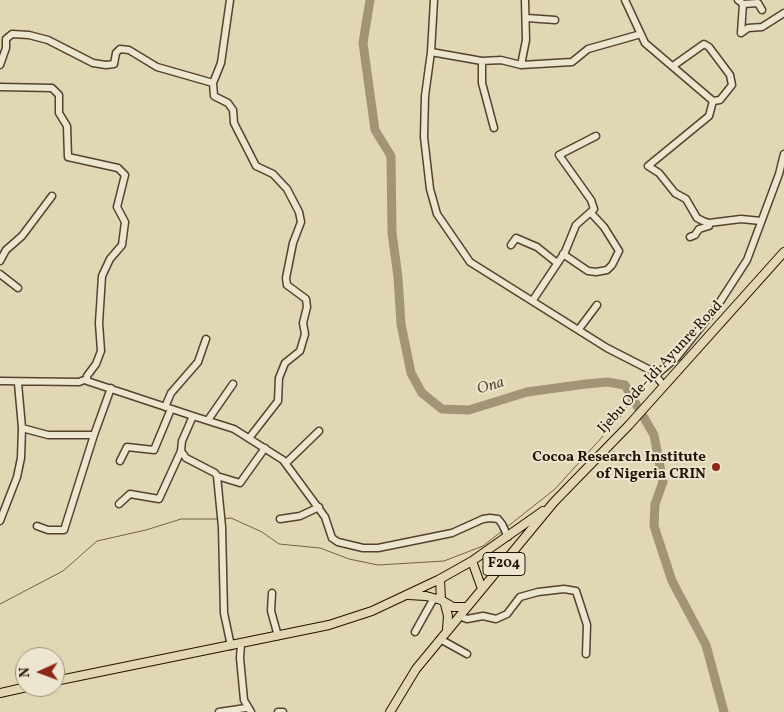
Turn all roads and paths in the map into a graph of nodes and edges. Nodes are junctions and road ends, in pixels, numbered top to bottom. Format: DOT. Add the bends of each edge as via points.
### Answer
graph roads {
  1 [pos="230,0"];
  2 [pos="434,0"];
  3 [pos="525,0"];
  4 [pos="625,0"];
  5 [pos="741,2"];
  6 [pos="762,10"];
  7 [pos="784,14"];
  8 [pos="526,18"];
  9 [pos="555,20"];
  10 [pos="641,34"];
  11 [pos="431,52"];
  12 [pos="482,61"];
  13 [pos="0,65"];
  14 [pos="521,65"];
  15 [pos="673,66"];
  16 [pos="213,83"];
  17 [pos="0,87"];
  18 [pos="713,101"];
  19 [pos="494,128"];
  20 [pos="596,136"];
  21 [pos="784,154"];
  22 [pos="52,196"];
  23 [pos="590,213"];
  24 [pos="761,221"];
  25 [pos="709,223"];
  26 [pos="690,237"];
  27 [pos="512,245"];
  28 [pos="784,252"];
  29 [pos="563,254"];
  30 [pos="0,261"];
  31 [pos="557,264"];
  32 [pos="0,274"];
  33 [pos="18,288"];
  34 [pos="533,300"];
  35 [pos="597,305"];
  36 [pos="579,329"];
  37 [pos="206,339"];
  38 [pos="656,375"];
  39 [pos="87,379"];
  40 [pos="0,381"];
  41 [pos="18,383"];
  42 [pos="233,384"];
  43 [pos="664,386"];
  44 [pos="111,388"];
  45 [pos="168,408"];
  46 [pos="193,416"];
  47 [pos="208,420"];
  48 [pos="22,428"];
  49 [pos="319,431"];
  50 [pos="94,435"];
  51 [pos="250,437"];
  52 [pos="265,448"];
  53 [pos="180,450"];
  54 [pos="120,462"];
  55 [pos="286,463"];
  56 [pos="217,476"];
  57 [pos="554,502"];
  58 [pos="119,504"];
  59 [pos="319,508"];
  60 [pos="280,519"];
  61 [pos="0,521"];
  62 [pos="37,526"];
  63 [pos="506,531"];
  64 [pos="472,561"];
  65 [pos="440,579"];
  66 [pos="482,589"];
  67 [pos="272,593"];
  68 [pos="404,595"];
  69 [pos="440,600"];
  70 [pos="466,607"];
  71 [pos="460,616"];
  72 [pos="447,630"];
  73 [pos="415,632"];
  74 [pos="278,636"];
  75 [pos="440,639"];
  76 [pos="242,644"];
  77 [pos="231,646"];
  78 [pos="467,654"];
  79 [pos="586,654"];
  80 [pos="65,679"];
  81 [pos="15,689"];
  82 [pos="0,692"];
  83 [pos="249,710"];
  84 [pos="219,712"];
  85 [pos="278,712"];
  86 [pos="283,712"];
  87 [pos="390,712"];
  1 -- 16 [label="street" via="221,63"];
  2 -- 11 [label="street"];
  3 -- 8 [label="street"];
  4 -- 10 [label="street"];
  5 -- 6 [label="street" via="758,3"];
  5 -- 7 [label="street" via="741,33 748,28 762,27"];
  8 -- 9 [label="street"];
  8 -- 14 [label="street"];
  10 -- 14 [label="street" via="588,49 572,62"];
  10 -- 15 [label="street" via="645,43"];
  11 -- 12 [label="street"];
  11 -- 34 [label="street" via="424,96 424,137 430,189 437,214 470,262"];
  12 -- 14 [label="street" via="501,60"];
  12 -- 19 [label="street" via="482,84"];
  13 -- 16 [label="street" via="6,39 12,34 29,35 48,40 93,63 114,64 120,49 129,50 157,67"];
  15 -- 18 [label="street"];
  15 -- 18 [label="street" via="704,44 709,47 730,75 732,85 720,100"];
  16 -- 51 [label="street" via="214,96 228,103 233,110 234,123 256,166 273,174 287,189 301,222 286,278 287,285 306,299 305,334 300,351 285,363 279,378 278,402"];
  17 -- 39 [label="street" via="52,88 60,95 60,113 67,126 68,157 118,168 126,174 117,207 126,222 122,245 107,263 102,276 101,351"];
  18 -- 25 [label="street" via="710,116 648,166 659,173 674,193 686,199 697,218"];
  20 -- 23 [label="street" via="559,155 591,200 594,209"];
  21 -- 24 [label="street"];
  22 -- 30 [label="street"];
  23 -- 29 [label="street" via="576,225"];
  23 -- 29 [label="street" via="604,227 619,251 612,265 607,270 588,271"];
  24 -- 25 [label="street" via="741,219"];
  24 -- 38 [label="street" via="747,260 716,308 677,357"];
  25 -- 26 [label="street"];
  27 -- 31 [label="street" via="516,238 537,247"];
  28 -- 43 [label="main road, Ijebu Ode-Idi Ayunre Road / F204"];
  29 -- 31 [label="street"];
  31 -- 34 [label="street"];
  32 -- 33 [label="street"];
  34 -- 36 [label="street"];
  35 -- 36 [label="street"];
  36 -- 38 [label="street"];
  37 -- 45 [label="street" via="198,362 171,393"];
  38 -- 43 [label="street"];
  39 -- 41 [label="street" via="79,382"];
  39 -- 44 [label="street"];
  40 -- 41 [label="street"];
  41 -- 48 [label="street"];
  42 -- 47 [label="street"];
  43 -- 57 [label="main road, Ijebu Ode-Idi Ayunre Road / F204"];
  44 -- 45 [label="street"];
  44 -- 50 [label="street"];
  45 -- 46 [label="street"];
  45 -- 54 [label="street" via="154,450 127,447"];
  46 -- 47 [label="street"];
  46 -- 53 [label="street"];
  47 -- 51 [label="street"];
  48 -- 50 [label="street" via="48,435"];
  48 -- 61 [label="street" via="17,477"];
  49 -- 55 [label="street"];
  50 -- 62 [label="street" via="64,530"];
  51 -- 52 [label="street"];
  52 -- 55 [label="street"];
  52 -- 56 [label="street" via="240,482"];
  53 -- 56 [label="street" via="186,458"];
  53 -- 58 [label="street" via="159,499 130,494"];
  55 -- 59 [label="street"];
  56 -- 77 [label="street" via="224,612"];
  57 -- 63 [label="main road"];
  57 -- 66 [label="main road, Ijebu Ode-Idi Ayunre Road / F204"];
  59 -- 60 [label="street" via="300,516"];
  59 -- 63 [label="street" via="332,538 363,548 452,533 483,519 494,518"];
  63 -- 64 [label="main road"];
  64 -- 65 [label="main road"];
  64 -- 66 [label="main road"];
  65 -- 68 [label="main road"];
  65 -- 69 [label="main road"];
  66 -- 70 [label="main road, Ijebu Ode-Idi Ayunre Road / F204"];
  67 -- 74 [label="street" via="271,611"];
  68 -- 69 [label="main road"];
  68 -- 74 [label="main road" via="337,622"];
  69 -- 70 [label="main road"];
  69 -- 72 [label="main road" via="448,616"];
  69 -- 73 [label="street"];
  70 -- 71 [label="main road, Ijebu Ode-Idi Ayunre Road / F204"];
  71 -- 72 [label="main road, Ijebu Ode-Idi Ayunre Road / F204"];
  71 -- 79 [label="street" via="496,619 507,614 520,597 564,589 576,591 588,625"];
  72 -- 75 [label="main road, Ijebu Ode-Idi Ayunre Road / F204"];
  74 -- 76 [label="main road"];
  75 -- 78 [label="street"];
  75 -- 87 [label="main road, Ijebu Ode-Idi Ayunre Road / F204" via="416,669"];
  76 -- 77 [label="main road"];
  76 -- 83 [label="street" via="241,676"];
  77 -- 80 [label="main road"];
  81 -- 82 [label="main road"];
  83 -- 84 [label="street"];
  85 -- 86 [label="street"];
}
